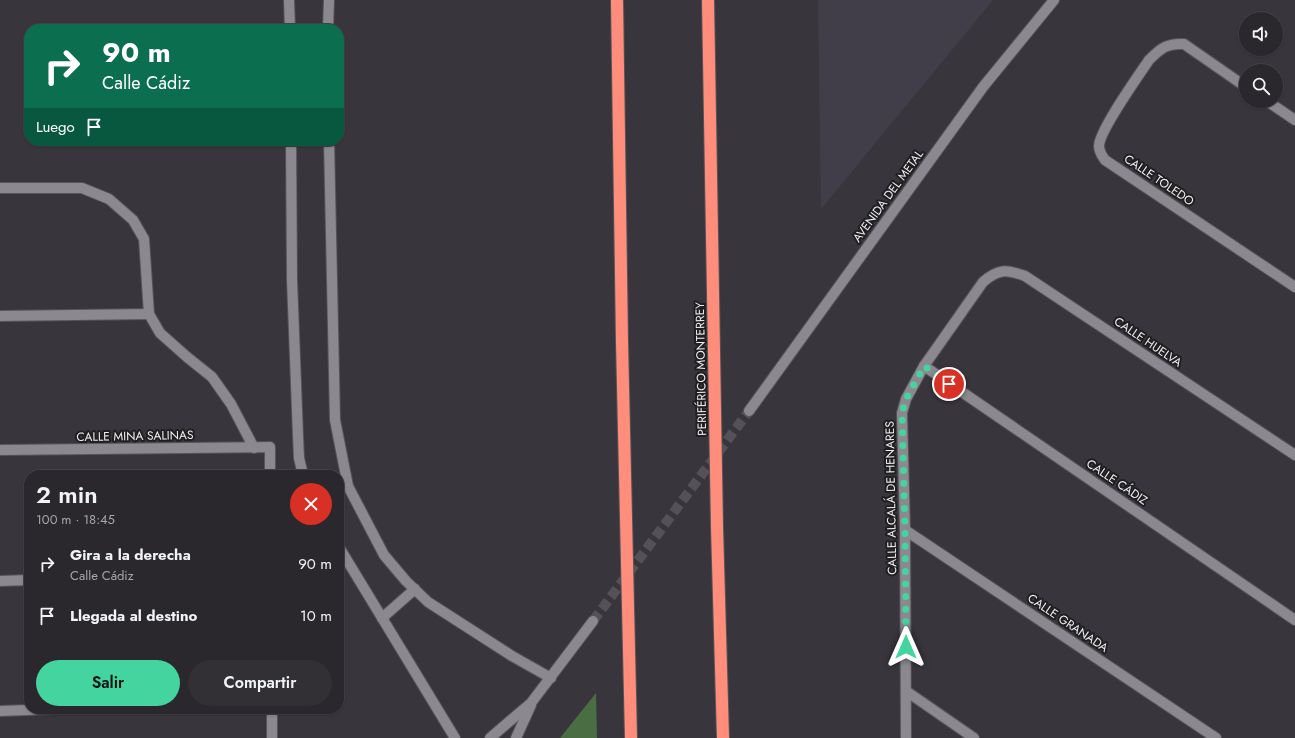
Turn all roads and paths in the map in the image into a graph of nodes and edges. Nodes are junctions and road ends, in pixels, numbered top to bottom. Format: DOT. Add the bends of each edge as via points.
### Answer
graph roads {
  1 [pos="289,0"];
  2 [pos="329,0"];
  3 [pos="617,0"];
  4 [pos="708,0"];
  5 [pos="1054,0"];
  6 [pos="290,24"];
  7 [pos="328,24"];
  8 [pos="1239,82"];
  9 [pos="1277,108"];
  10 [pos="1295,120"];
  11 [pos="291,146"];
  12 [pos="329,146"];
  13 [pos="0,188"];
  14 [pos="983,282"];
  15 [pos="1295,287"];
  16 [pos="149,314"];
  17 [pos="0,316"];
  18 [pos="924,366"];
  19 [pos="749,411"];
  20 [pos="254,448"];
  21 [pos="0,450"];
  22 [pos="1295,455"];
  23 [pos="270,470"];
  24 [pos="302,470"];
  25 [pos="905,530"];
  26 [pos="344,555"];
  27 [pos="24,580"];
  28 [pos="0,581"];
  29 [pos="415,590"];
  30 [pos="382,618"];
  31 [pos="1295,620"];
  32 [pos="593,621"];
  33 [pos="551,678"];
  34 [pos="906,690"];
  35 [pos="531,703"];
  36 [pos="24,710"];
  37 [pos="0,711"];
  38 [pos="272,714"];
  39 [pos="272,738"];
  40 [pos="455,738"];
  41 [pos="490,738"];
  42 [pos="516,738"];
  43 [pos="631,738"];
  44 [pos="723,738"];
  45 [pos="906,738"];
  46 [pos="974,738"];
  47 [pos="1216,738"];
  1 -- 6 [label="street"];
  2 -- 7 [label="street"];
  3 -- 43 [label="highway"];
  4 -- 44 [label="highway, PERIFÉRICO MONTERREY"];
  5 -- 19 [label="street, AVENIDA DEL METAL" via="984,87"];
  8 -- 15 [label="street, CALLE TOLEDO" via="1184,44 1167,45 1150,60 1104,130 1099,146 1101,154 1105,160"];
  9 -- 10 [label="street"];
  11 -- 24 [label="street" via="292,280 298,436"];
  12 -- 29 [label="street" via="336,427 348,486 354,499 384,555"];
  13 -- 16 [label="street" via="82,188 109,199 132,220 144,239"];
  14 -- 18 [label="street, CALLE ALCALÁ DE HENARES"];
  14 -- 22 [label="street, CALLE HUELVA" via="1002,271 1012,271 1025,276"];
  16 -- 17 [label="street"];
  16 -- 20 [label="street" via="160,333 212,377 231,404"];
  18 -- 25 [label="street, CALLE ALCALÁ DE HENARES" via="906,399 902,413"];
  18 -- 31 [label="street, CALLE CÁDIZ"];
  20 -- 21 [label="street, CALLE MINA SALINAS"];
  20 -- 23 [label="street, CALLE MINA SALINAS" via="270,447"];
  25 -- 34 [label="street, CALLE ALCALÁ DE HENARES"];
  25 -- 47 [label="street, CALLE GRANADA"];
  26 -- 30 [label="street"];
  27 -- 28 [label="street"];
  29 -- 30 [label="street"];
  29 -- 33 [label="street" via="428,602"];
  30 -- 40 [label="street"];
  32 -- 33 [label="street"];
  33 -- 35 [label="street"];
  34 -- 45 [label="street, CALLE ALCALÁ DE HENARES"];
  34 -- 46 [label="street"];
  35 -- 41 [label="street"];
  35 -- 42 [label="street"];
  36 -- 37 [label="street"];
  38 -- 39 [label="street"];
}
